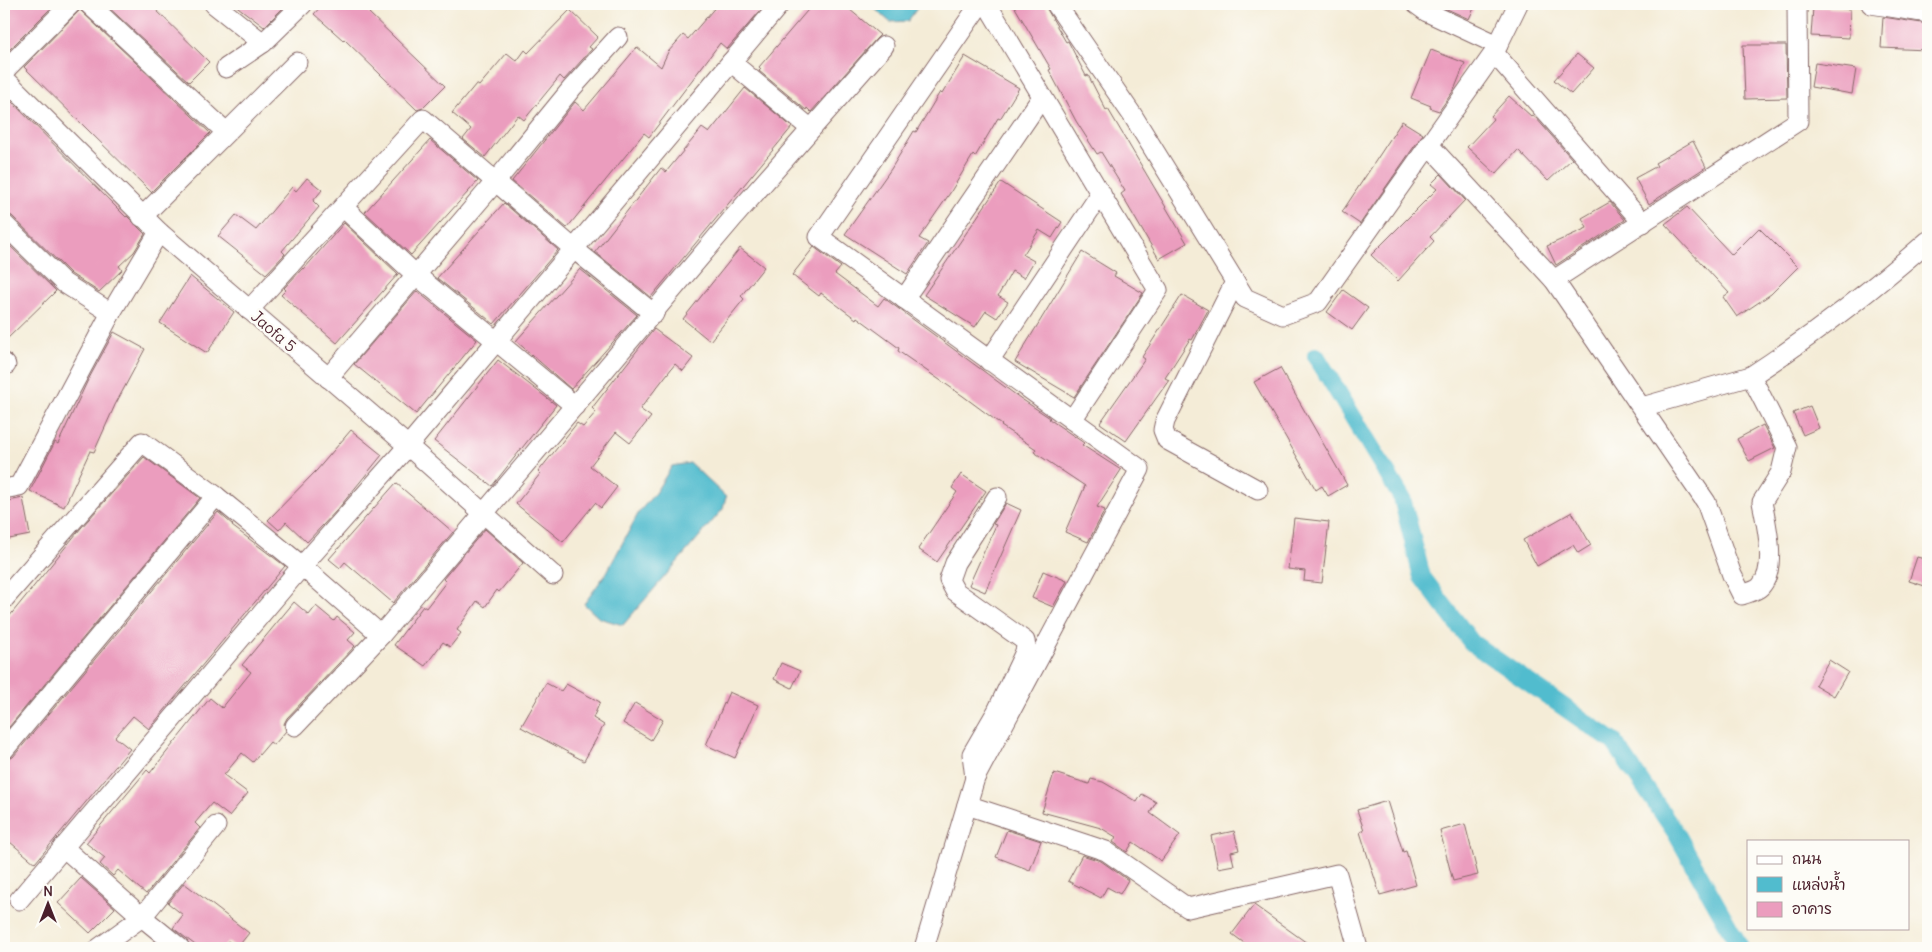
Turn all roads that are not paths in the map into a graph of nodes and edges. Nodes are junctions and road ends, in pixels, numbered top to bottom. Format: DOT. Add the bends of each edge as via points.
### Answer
graph roads {
  1 [pos="71,4"];
  2 [pos="89,4"];
  3 [pos="214,4"];
  4 [pos="304,4"];
  5 [pos="780,4"];
  6 [pos="980,4"];
  7 [pos="987,4"];
  8 [pos="1056,4"];
  9 [pos="1416,4"];
  10 [pos="1518,4"];
  11 [pos="1797,4"];
  12 [pos="1871,4"];
  13 [pos="1928,13"];
  14 [pos="618,38"];
  15 [pos="263,43"];
  16 [pos="884,46"];
  17 [pos="1496,49"];
  18 [pos="297,62"];
  19 [pos="731,62"];
  20 [pos="226,68"];
  21 [pos="4,71"];
  22 [pos="4,78"];
  23 [pos="1042,97"];
  24 [pos="811,128"];
  25 [pos="226,132"];
  26 [pos="1428,144"];
  27 [pos="496,181"];
  28 [pos="1100,194"];
  29 [pos="344,208"];
  30 [pos="142,217"];
  31 [pos="4,224"];
  32 [pos="1643,224"];
  33 [pos="159,232"];
  34 [pos="1928,241"];
  35 [pos="574,249"];
  36 [pos="416,275"];
  37 [pos="1554,280"];
  38 [pos="1235,282"];
  39 [pos="904,299"];
  40 [pos="249,310"];
  41 [pos="111,313"];
  42 [pos="654,314"];
  43 [pos="496,341"];
  44 [pos="989,361"];
  45 [pos="1751,376"];
  46 [pos="328,378"];
  47 [pos="575,406"];
  48 [pos="1642,407"];
  49 [pos="1072,420"];
  50 [pos="408,446"];
  51 [pos="4,489"];
  52 [pos="1258,490"];
  53 [pos="216,496"];
  54 [pos="997,497"];
  55 [pos="484,513"];
  56 [pos="302,566"];
  57 [pos="553,575"];
  58 [pos="4,599"];
  59 [pos="381,634"];
  60 [pos="295,726"];
  61 [pos="4,750"];
  62 [pos="975,778"];
  63 [pos="967,805"];
  64 [pos="216,826"];
  65 [pos="63,847"];
  66 [pos="19,900"];
  67 [pos="142,917"];
  68 [pos="99,948"];
  69 [pos="180,948"];
  70 [pos="924,948"];
  71 [pos="1358,948"];
  1 -- 21 [label="street"];
  2 -- 25 [label="street"];
  3 -- 15 [label="street"];
  4 -- 15 [label="street"];
  5 -- 19 [label="street"];
  6 -- 39 [label="street" via="819,238"];
  7 -- 23 [label="street"];
  8 -- 38 [label="street" via="1133,116"];
  9 -- 17 [label="street"];
  10 -- 17 [label="street"];
  11 -- 32 [label="street" via="1798,121"];
  12 -- 13 [label="street"];
  14 -- 27 [label="street" via="572,88"];
  15 -- 20 [label="street"];
  16 -- 24 [label="street"];
  17 -- 26 [label="street"];
  17 -- 32 [label="street"];
  18 -- 25 [label="street"];
  19 -- 24 [label="street"];
  19 -- 35 [label="street"];
  22 -- 30 [label="street, Jaofa 5"];
  23 -- 28 [label="street"];
  23 -- 39 [label="street"];
  24 -- 42 [label="street"];
  25 -- 30 [label="street"];
  26 -- 37 [label="street"];
  26 -- 38 [label="street" via="1318,302 1283,315 1245,298"];
  27 -- 29 [label="street" via="423,119"];
  27 -- 35 [label="street"];
  27 -- 36 [label="street"];
  28 -- 44 [label="street"];
  28 -- 49 [label="street" via="1158,290"];
  29 -- 36 [label="street"];
  29 -- 40 [label="street"];
  30 -- 33 [label="street, Jaofa 5"];
  31 -- 41 [label="street" via="64,284"];
  32 -- 37 [label="street"];
  33 -- 40 [label="street, Jaofa 5"];
  33 -- 41 [label="street"];
  34 -- 45 [label="street" via="1884,280 1800,344"];
  35 -- 42 [label="street"];
  35 -- 43 [label="street"];
  36 -- 43 [label="street"];
  36 -- 46 [label="street"];
  37 -- 48 [label="street"];
  38 -- 52 [label="street" via="1163,430 1167,440"];
  39 -- 44 [label="street"];
  40 -- 46 [label="street, Jaofa 5"];
  41 -- 51 [label="street" via="19,486"];
  42 -- 47 [label="street"];
  43 -- 47 [label="street"];
  43 -- 50 [label="street"];
  44 -- 49 [label="street"];
  45 -- 48 [label="street"];
  45 -- 48 [label="street" via="1787,447 1781,472 1762,502 1770,544 1767,575 1760,588 1742,595 1706,502"];
  46 -- 50 [label="street, Jaofa 5"];
  47 -- 55 [label="street"];
  49 -- 62 [label="street" via="1140,469"];
  50 -- 55 [label="street, Jaofa 5"];
  50 -- 56 [label="street"];
  53 -- 56 [label="street"];
  53 -- 58 [label="street" via="142,442"];
  53 -- 61 [label="street"];
  54 -- 62 [label="street" via="955,563 949,580 955,590 1026,644 997,711 972,754"];
  55 -- 57 [label="street, Jaofa 5"];
  55 -- 59 [label="street"];
  56 -- 59 [label="street"];
  56 -- 65 [label="street"];
  59 -- 60 [label="street"];
  62 -- 63 [label="street"];
  63 -- 70 [label="street"];
  63 -- 71 [label="street" via="1106,850 1188,908 1337,874"];
  64 -- 67 [label="street"];
  65 -- 66 [label="street"];
  65 -- 67 [label="street"];
  67 -- 68 [label="street"];
  67 -- 69 [label="street"];
}
